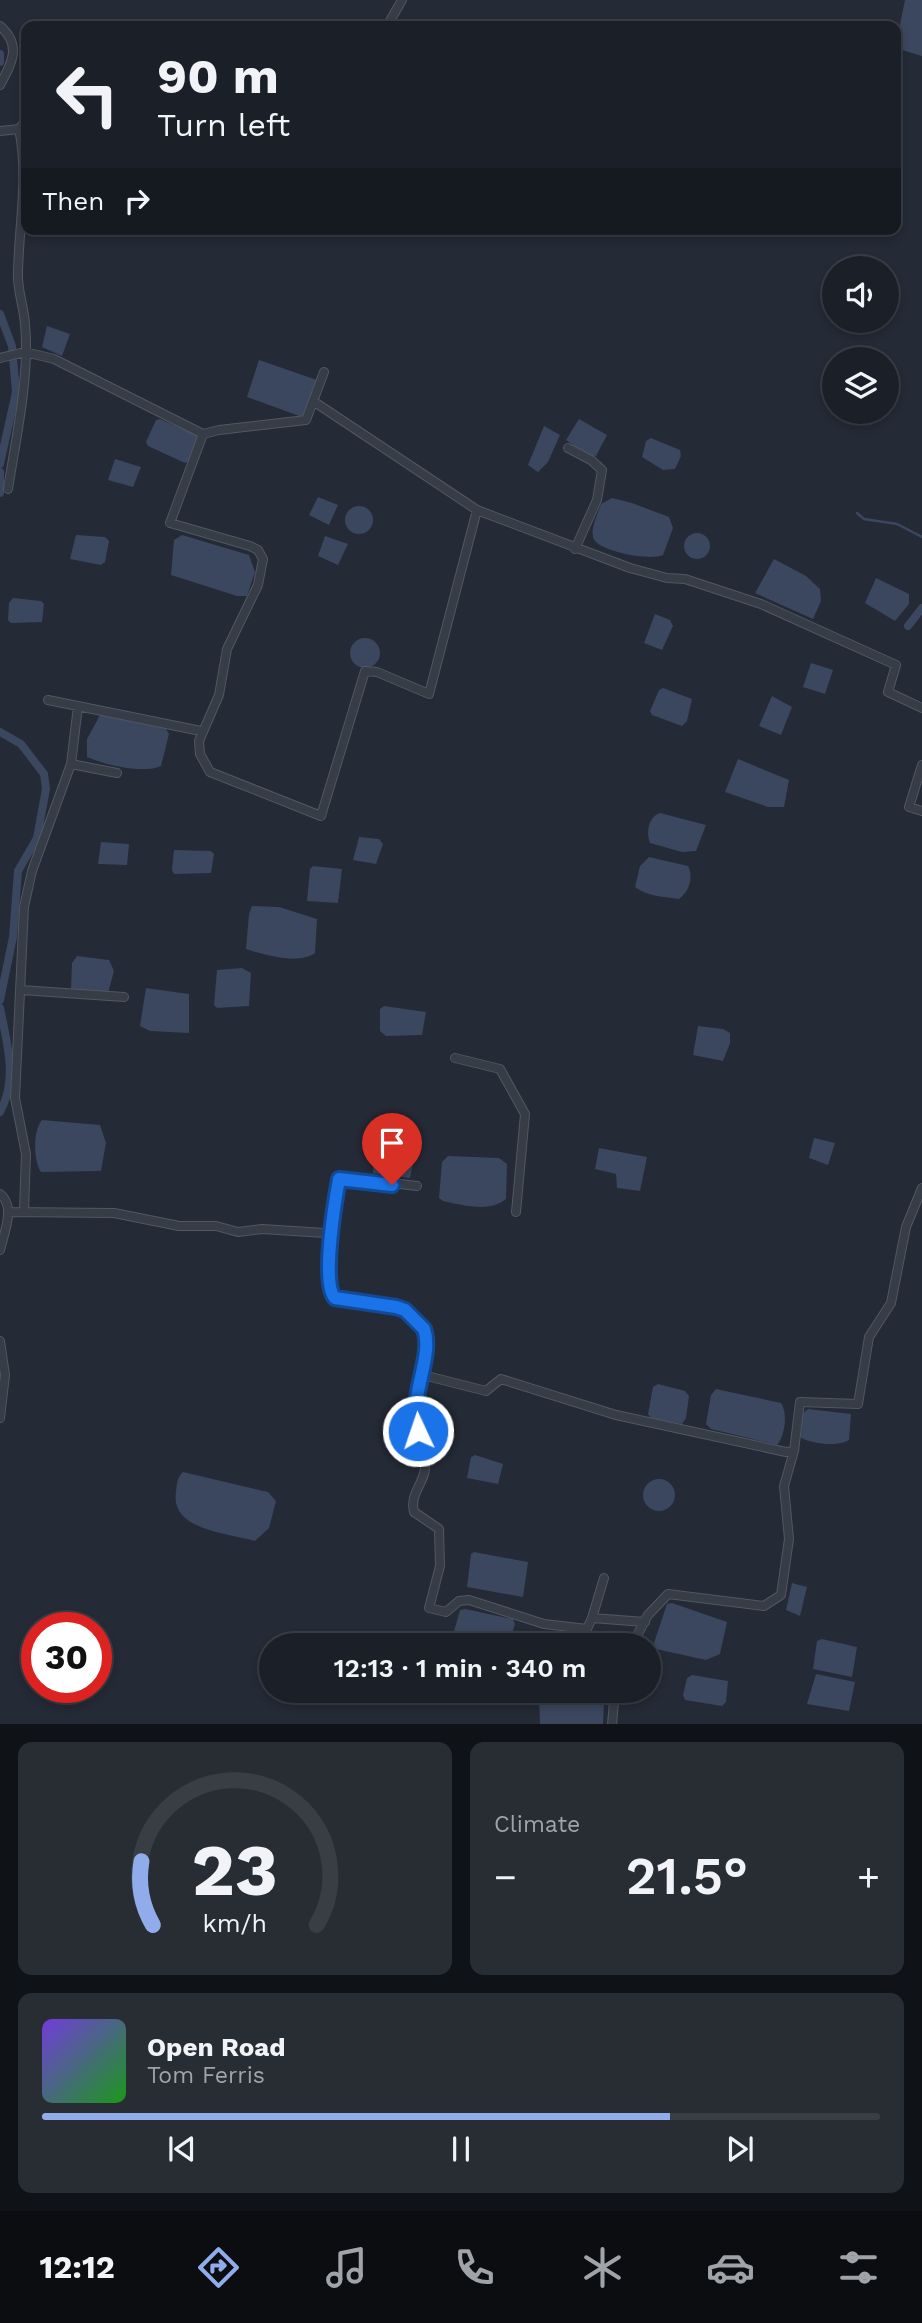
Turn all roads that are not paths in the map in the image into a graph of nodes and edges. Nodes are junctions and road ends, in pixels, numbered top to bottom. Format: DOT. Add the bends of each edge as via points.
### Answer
graph roads {
  1 [pos="402,0"];
  2 [pos="390,21"];
  3 [pos="0,26"];
  4 [pos="0,85"];
  5 [pos="21,126"];
  6 [pos="19,129"];
  7 [pos="0,131"];
  8 [pos="21,138"];
  9 [pos="21,222"];
  10 [pos="22,352"];
  11 [pos="3,357"];
  12 [pos="324,372"];
  13 [pos="313,401"];
  14 [pos="203,435"];
  15 [pos="568,447"];
  16 [pos="8,489"];
  17 [pos="477,510"];
  18 [pos="575,549"];
  19 [pos="48,700"];
  20 [pos="78,706"];
  21 [pos="922,708"];
  22 [pos="201,731"];
  23 [pos="71,764"];
  24 [pos="922,765"];
  25 [pos="117,773"];
  26 [pos="922,811"];
  27 [pos="21,990"];
  28 [pos="124,997"];
  29 [pos="456,1058"];
  30 [pos="417,1186"];
  31 [pos="922,1188"];
  32 [pos="0,1194"];
  33 [pos="24,1211"];
  34 [pos="9,1212"];
  35 [pos="516,1212"];
  36 [pos="330,1236"];
  37 [pos="0,1250"];
  38 [pos="0,1341"];
  39 [pos="424,1373"];
  40 [pos="0,1418"];
  41 [pos="794,1451"];
  42 [pos="604,1578"];
  43 [pos="592,1618"];
  44 [pos="645,1622"];
  45 [pos="639,1633"];
  46 [pos="614,1703"];
  47 [pos="612,1724"];
  1 -- 2 [label="street"];
  3 -- 4 [label="street" via="14,51"];
  5 -- 6 [label="street"];
  6 -- 7 [label="street"];
  6 -- 8 [label="street"];
  9 -- 10 [label="street"];
  10 -- 11 [label="street"];
  10 -- 14 [label="street" via="54,359"];
  10 -- 16 [label="street"];
  12 -- 13 [label="street"];
  13 -- 14 [label="street" via="306,421"];
  13 -- 17 [label="street"];
  14 -- 22 [label="street" via="170,523 250,546 263,559 258,585 227,649 219,695"];
  15 -- 18 [label="street" via="602,470 597,500"];
  17 -- 18 [label="street"];
  17 -- 22 [label="street" via="429,694 365,671 321,816 209,772 200,754"];
  18 -- 21 [label="street" via="630,568 685,579 813,626 896,666 888,692"];
  19 -- 20 [label="street"];
  20 -- 22 [label="street"];
  20 -- 23 [label="street"];
  23 -- 25 [label="street"];
  23 -- 27 [label="street" via="32,871"];
  24 -- 26 [label="street" via="909,807"];
  27 -- 28 [label="street"];
  27 -- 33 [label="street" via="15,1098 26,1154"];
  29 -- 35 [label="street" via="500,1069 525,1114"];
  30 -- 36 [label="street" via="339,1179"];
  31 -- 41 [label="street" via="906,1227 891,1303 867,1344 858,1404 800,1402"];
  32 -- 34 [label="street"];
  33 -- 34 [label="street"];
  33 -- 36 [label="street" via="114,1213 179,1226"];
  34 -- 37 [label="street"];
  36 -- 39 [label="street" via="331,1294 405,1310 426,1333"];
  38 -- 40 [label="street" via="5,1375"];
  39 -- 41 [label="street" via="486,1391 501,1378 616,1415 765,1449"];
  39 -- 43 [label="street" via="413,1411 418,1431 415,1454 426,1471 412,1502 414,1512 439,1529 440,1566 429,1608 446,1612 459,1601 469,1600 544,1624 587,1629"];
  41 -- 44 [label="street" via="784,1486 789,1539 781,1595 764,1606 668,1594"];
  42 -- 43 [label="street"];
  43 -- 44 [label="street"];
  44 -- 45 [label="street"];
  46 -- 47 [label="street"];
}
